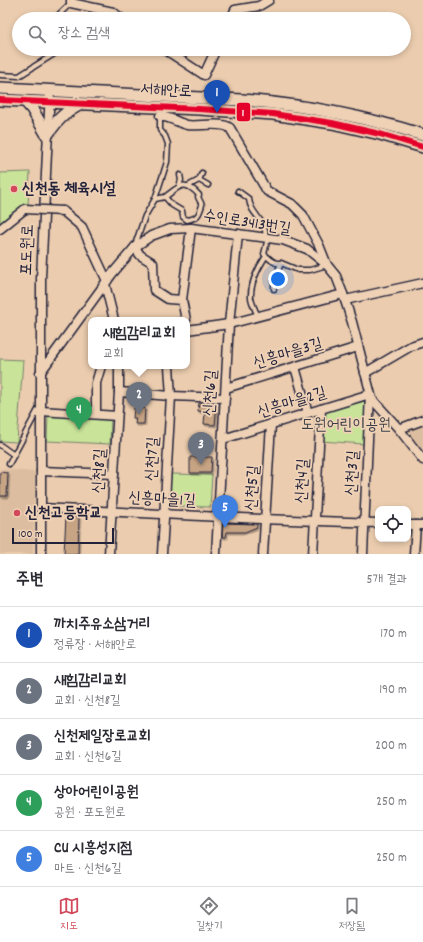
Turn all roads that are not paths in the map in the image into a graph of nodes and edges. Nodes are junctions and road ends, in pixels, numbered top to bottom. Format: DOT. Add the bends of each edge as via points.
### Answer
graph roads {
  1 [pos="269,0"];
  2 [pos="71,2"];
  3 [pos="260,3"];
  4 [pos="61,12"];
  5 [pos="113,12"];
  6 [pos="234,12"];
  7 [pos="51,56"];
  8 [pos="175,56"];
  9 [pos="213,56"];
  10 [pos="0,75"];
  11 [pos="0,88"];
  12 [pos="50,90"];
  13 [pos="0,100"];
  14 [pos="25,101"];
  15 [pos="49,102"];
  16 [pos="80,104"];
  17 [pos="160,112"];
  18 [pos="47,135"];
  19 [pos="423,135"];
  20 [pos="423,147"];
  21 [pos="202,173"];
  22 [pos="180,175"];
  23 [pos="199,180"];
  24 [pos="208,185"];
  25 [pos="179,186"];
  26 [pos="188,186"];
  27 [pos="238,192"];
  28 [pos="165,197"];
  29 [pos="155,199"];
  30 [pos="191,228"];
  31 [pos="0,230"];
  32 [pos="238,234"];
  33 [pos="266,237"];
  34 [pos="135,247"];
  35 [pos="266,256"];
  36 [pos="281,264"];
  37 [pos="327,265"];
  38 [pos="106,283"];
  39 [pos="423,283"];
  40 [pos="274,289"];
  41 [pos="344,297"];
  42 [pos="182,300"];
  43 [pos="258,316"];
  44 [pos="113,317"];
  45 [pos="185,317"];
  46 [pos="229,324"];
  47 [pos="190,327"];
  48 [pos="423,342"];
  49 [pos="358,347"];
  50 [pos="295,367"];
  51 [pos="100,369"];
  52 [pos="119,369"];
  53 [pos="169,369"];
  54 [pos="40,373"];
  55 [pos="365,373"];
  56 [pos="226,388"];
  57 [pos="119,392"];
  58 [pos="370,394"];
  59 [pos="171,396"];
  60 [pos="225,398"];
  61 [pos="41,408"];
  62 [pos="321,409"];
  63 [pos="308,413"];
  64 [pos="96,414"];
  65 [pos="117,416"];
  66 [pos="423,420"];
  67 [pos="271,424"];
  68 [pos="399,429"];
  69 [pos="223,439"];
  70 [pos="0,445"];
  71 [pos="14,455"];
  72 [pos="423,460"];
  73 [pos="9,464"];
  74 [pos="41,471"];
  75 [pos="114,474"];
  76 [pos="41,508"];
  77 [pos="112,512"];
  78 [pos="164,514"];
  79 [pos="218,517"];
  80 [pos="265,520"];
  81 [pos="314,521"];
  82 [pos="364,523"];
  83 [pos="375,523"];
  84 [pos="416,525"];
  85 [pos="41,554"];
  86 [pos="109,554"];
  87 [pos="162,554"];
  88 [pos="216,554"];
  89 [pos="263,554"];
  90 [pos="312,554"];
  91 [pos="363,554"];
  92 [pos="414,554"];
  1 -- 3 [label="street"];
  2 -- 4 [label="lane"];
  2 -- 5 [label="street"];
  3 -- 6 [label="street"];
  7 -- 10 [label="lane" via="19,76"];
  8 -- 9 [label="street" via="204,75"];
  11 -- 12 [label="main road, 서해안로"];
  12 -- 15 [label="street, 포도원로"];
  12 -- 19 [label="main road, 서해안로" via="273,103 334,112"];
  13 -- 14 [label="main road, 서해안로"];
  14 -- 15 [label="main road, 서해안로"];
  14 -- 18 [label="main road"];
  15 -- 16 [label="main road, 서해안로"];
  15 -- 18 [label="street, 포도원로"];
  16 -- 17 [label="main road, 서해안로"];
  16 -- 18 [label="main road" via="56,122"];
  17 -- 20 [label="main road, 서해안로" via="273,114 332,123"];
  17 -- 29 [label="lane" via="160,130 168,144 168,155"];
  17 -- 37 [label="street" via="186,125 221,125 230,128 267,191 292,204 303,215"];
  18 -- 54 [label="street, 포도원로"];
  21 -- 23 [label="lane"];
  22 -- 25 [label="lane"];
  23 -- 24 [label="lane"];
  23 -- 26 [label="lane"];
  25 -- 26 [label="lane"];
  25 -- 28 [label="lane"];
  26 -- 28 [label="lane" via="198,195 202,205 195,218 187,220 182,211"];
  27 -- 33 [label="lane" via="250,199 252,210 259,217"];
  28 -- 29 [label="lane"];
  29 -- 34 [label="lane" via="145,216"];
  30 -- 32 [label="street, 수인로3413번길"];
  30 -- 34 [label="street, 수인로3413번길" via="170,229 151,236"];
  30 -- 42 [label="street"];
  31 -- 38 [label="street, bridge" via="25,209 63,212 82,227"];
  32 -- 33 [label="street, 수인로3413번길"];
  32 -- 46 [label="street, 신천6길"];
  33 -- 35 [label="lane"];
  33 -- 37 [label="street, 수인로3413번길" via="307,249"];
  34 -- 38 [label="street, 수인로3413번길"];
  34 -- 42 [label="street" via="140,255 153,263 154,290 168,299"];
  35 -- 36 [label="lane"];
  35 -- 43 [label="lane" via="252,285 251,298"];
  36 -- 37 [label="lane" via="298,270 310,270"];
  36 -- 40 [label="lane" via="274,280"];
  37 -- 41 [label="street, 수인로3413번길" via="336,276"];
  38 -- 44 [label="street"];
  38 -- 54 [label="street, 수인로3413번길"];
  39 -- 41 [label="street"];
  41 -- 43 [label="street"];
  41 -- 49 [label="street, 수인로3413번길"];
  42 -- 45 [label="street"];
  43 -- 46 [label="street"];
  46 -- 47 [label="street"];
  46 -- 56 [label="street, 신천6길"];
  48 -- 55 [label="street" via="411,346"];
  49 -- 50 [label="street, 신흥마을3길"];
  49 -- 55 [label="street, 수인로3413번길"];
  50 -- 56 [label="street, 신흥마을3길"];
  50 -- 63 [label="street"];
  51 -- 64 [label="street" via="96,383"];
  52 -- 57 [label="street, 신천8길"];
  53 -- 59 [label="street, 신천7길"];
  54 -- 61 [label="street, 포도원로"];
  55 -- 58 [label="street, 수인로3413번길"];
  56 -- 60 [label="street, 신천6길"];
  57 -- 59 [label="street"];
  57 -- 65 [label="street, 신천8길"];
  58 -- 62 [label="street, 신흥마을2길"];
  58 -- 68 [label="street, 수인로3413번길"];
  58 -- 82 [label="street, 신천3길"];
  59 -- 60 [label="street"];
  59 -- 78 [label="street, 신천7길"];
  60 -- 69 [label="street, 신천6길"];
  61 -- 64 [label="street"];
  61 -- 71 [label="lane"];
  61 -- 74 [label="street, 포도원로"];
  62 -- 63 [label="street, 신흥마을2길"];
  62 -- 81 [label="street, 신천4길"];
  63 -- 67 [label="street, 신흥마을2길"];
  64 -- 65 [label="street"];
  65 -- 75 [label="street, 신천8길"];
  66 -- 68 [label="street"];
  67 -- 69 [label="street, 신흥마을2길"];
  67 -- 80 [label="street, 신천5길"];
  68 -- 72 [label="street, 수인로3413번길"];
  69 -- 79 [label="street, 신천6길"];
  70 -- 71 [label="lane"];
  71 -- 73 [label="lane"];
  74 -- 75 [label="street"];
  74 -- 76 [label="street, 포도원로"];
  75 -- 77 [label="street, 신천8길"];
  76 -- 77 [label="street, 신흥마을1길"];
  76 -- 85 [label="street, 포도원로"];
  77 -- 78 [label="street, 신흥마을1길"];
  77 -- 86 [label="street, 신천8길"];
  78 -- 79 [label="street, 신흥마을1길"];
  78 -- 87 [label="street, 신천7길"];
  79 -- 80 [label="street, 신흥마을1길"];
  79 -- 88 [label="street, 신천6길"];
  80 -- 81 [label="street, 신흥마을1길"];
  80 -- 89 [label="street, 신천5길"];
  81 -- 82 [label="street, 신흥마을1길"];
  81 -- 90 [label="street, 신천4길"];
  82 -- 83 [label="street, 신흥마을1길"];
  82 -- 91 [label="street, 신천3길"];
  84 -- 92 [label="street"];
}
